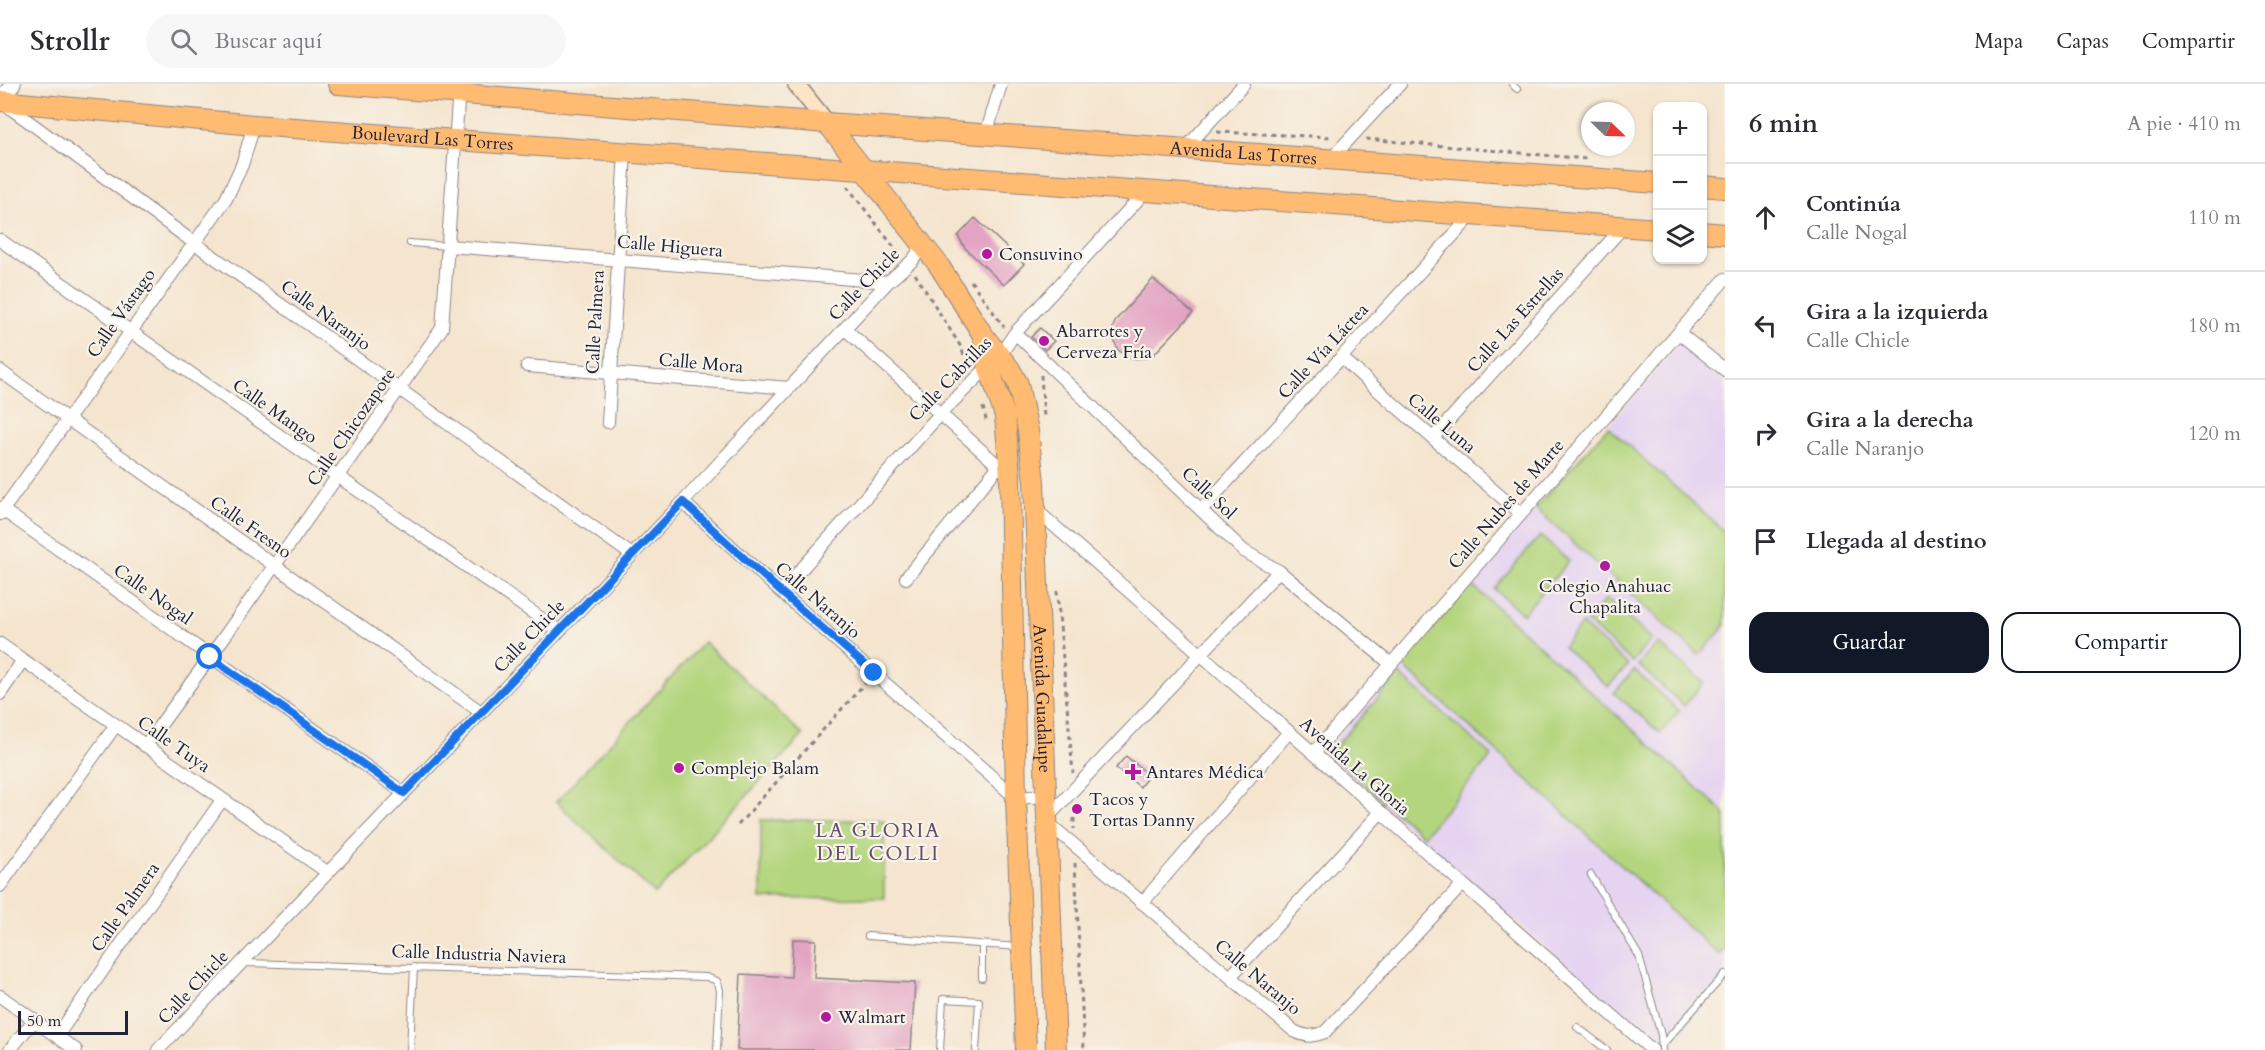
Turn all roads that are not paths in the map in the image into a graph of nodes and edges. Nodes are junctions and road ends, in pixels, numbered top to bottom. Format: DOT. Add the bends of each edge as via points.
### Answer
graph roads {
  1 [pos="13,84"];
  2 [pos="338,84"];
  3 [pos="796,84"];
  4 [pos="1001,84"];
  5 [pos="1244,84"];
  6 [pos="1400,84"];
  7 [pos="459,89"];
  8 [pos="0,101"];
  9 [pos="827,123"];
  10 [pos="254,125"];
  11 [pos="986,135"];
  12 [pos="456,140"];
  13 [pos="1185,149"];
  14 [pos="625,153"];
  15 [pos="1330,160"];
  16 [pos="856,179"];
  17 [pos="1653,183"];
  18 [pos="1707,186"];
  19 [pos="1725,188"];
  20 [pos="1146,192"];
  21 [pos="1472,215"];
  22 [pos="1623,226"];
  23 [pos="1653,229"];
  24 [pos="1707,232"];
  25 [pos="1725,234"];
  26 [pos="0,240"];
  27 [pos="193,242"];
  28 [pos="410,243"];
  29 [pos="923,245"];
  30 [pos="448,246"];
  31 [pos="617,260"];
  32 [pos="1725,279"];
  33 [pos="888,282"];
  34 [pos="844,329"];
  35 [pos="130,331"];
  36 [pos="1015,333"];
  37 [pos="1679,333"];
  38 [pos="1341,357"];
  39 [pos="994,360"];
  40 [pos="527,366"];
  41 [pos="1725,370"];
  42 [pos="0,371"];
  43 [pos="611,373"];
  44 [pos="789,388"];
  45 [pos="399,389"];
  46 [pos="939,414"];
  47 [pos="68,419"];
  48 [pos="608,422"];
  49 [pos="1433,438"];
  50 [pos="1004,471"];
  51 [pos="338,477"];
  52 [pos="683,502"];
  53 [pos="1035,508"];
  54 [pos="1201,510"];
  55 [pos="1,511"];
  56 [pos="1521,514"];
  57 [pos="632,555"];
  58 [pos="275,566"];
  59 [pos="1280,571"];
  60 [pos="906,578"];
  61 [pos="781,592"];
  62 [pos="559,631"];
  63 [pos="0,644"];
  64 [pos="1201,654"];
  65 [pos="210,657"];
  66 [pos="23,660"];
  67 [pos="1391,664"];
  68 [pos="0,694"];
  69 [pos="481,712"];
  70 [pos="116,725"];
  71 [pos="1289,732"];
  72 [pos="145,746"];
  73 [pos="1314,753"];
  74 [pos="404,793"];
  75 [pos="1046,796"];
  76 [pos="1016,798"];
  77 [pos="222,800"];
  78 [pos="1381,812"];
  79 [pos="1047,820"];
  80 [pos="327,873"];
  81 [pos="1591,875"];
  82 [pos="1461,885"];
  83 [pos="0,886"];
  84 [pos="1142,903"];
  85 [pos="868,936"];
  86 [pos="982,945"];
  87 [pos="1022,947"];
  88 [pos="240,962"];
  89 [pos="414,967"];
  90 [pos="1725,974"];
  91 [pos="1230,977"];
  92 [pos="982,978"];
  93 [pos="0,996"];
  94 [pos="34,1020"];
  95 [pos="1577,1027"];
  96 [pos="57,1036"];
  97 [pos="1658,1048"];
  98 [pos="10,1050"];
  99 [pos="76,1050"];
  100 [pos="159,1050"];
  101 [pos="410,1050"];
  102 [pos="717,1050"];
  103 [pos="940,1050"];
  104 [pos="976,1050"];
  105 [pos="1026,1050"];
  106 [pos="1056,1050"];
  107 [pos="1606,1050"];
  1 -- 8 [label="street"];
  2 -- 7 [label="main road"];
  3 -- 9 [label="main road"];
  4 -- 11 [label="street"];
  5 -- 13 [label="street"];
  6 -- 15 [label="street"];
  7 -- 9 [label="main road"];
  7 -- 12 [label="street, Calle Chicozapote"];
  8 -- 10 [label="main road, Boulevard Las Torres"];
  8 -- 27 [label="street, Calle Naranjo"];
  9 -- 11 [label="main road, Avenida Las Torres"];
  9 -- 16 [label="main road"];
  10 -- 12 [label="main road, Boulevard Las Torres"];
  10 -- 27 [label="street, Calle Vástago" via="235,183"];
  11 -- 13 [label="main road, Avenida Las Torres"];
  12 -- 14 [label="main road, Boulevard Las Torres"];
  12 -- 30 [label="street, Calle Chicozapote"];
  13 -- 15 [label="main road, Avenida Las Torres"];
  14 -- 16 [label="main road, Boulevard Las Torres"];
  14 -- 31 [label="street, Calle Palmera"];
  15 -- 17 [label="main road, Avenida Las Torres"];
  16 -- 20 [label="main road"];
  16 -- 29 [label="main road"];
  18 -- 19 [label="main road"];
  20 -- 21 [label="main road"];
  20 -- 36 [label="street, Calle Cabrillas"];
  21 -- 22 [label="main road"];
  21 -- 38 [label="street, Calle Vía Láctea"];
  22 -- 23 [label="main road"];
  22 -- 49 [label="street, Calle Las Estrellas"];
  24 -- 25 [label="main road"];
  26 -- 35 [label="street, Calle Mango"];
  27 -- 35 [label="street, Calle Vástago"];
  27 -- 45 [label="street, Calle Naranjo"];
  28 -- 30 [label="lane"];
  29 -- 33 [label="street, Calle Chicle"];
  29 -- 39 [label="main road" via="952,284"];
  30 -- 31 [label="street, Calle Higuera"];
  30 -- 45 [label="street, Calle Chicozapote" via="442,328"];
  31 -- 33 [label="street, Calle Higuera"];
  31 -- 43 [label="street, Calle Palmera"];
  32 -- 37 [label="street, Calle Nubes de Marte"];
  33 -- 34 [label="street, Calle Chicle"];
  34 -- 44 [label="street, Calle Chicle"];
  34 -- 46 [label="street"];
  35 -- 47 [label="street, Calle Vástago"];
  35 -- 51 [label="street, Calle Mango"];
  36 -- 39 [label="street, Calle Cabrillas"];
  36 -- 54 [label="street, Calle Sol"];
  37 -- 41 [label="street"];
  37 -- 56 [label="street, Calle Nubes de Marte"];
  38 -- 49 [label="street, Calle Luna"];
  38 -- 54 [label="street, Calle Vía Láctea"];
  39 -- 46 [label="street, Calle Cabrillas"];
  39 -- 50 [label="main road, Avenida Guadalupe" via="1005,416"];
  39 -- 53 [label="main road, Avenida Guadalupe" via="1018,384"];
  40 -- 43 [label="street, Calle Mora"];
  42 -- 47 [label="street, Calle Fresno"];
  43 -- 44 [label="street, Calle Mora"];
  43 -- 48 [label="street, Calle Palmera"];
  44 -- 52 [label="street, Calle Chicle"];
  45 -- 51 [label="street, Calle Chicozapote"];
  45 -- 57 [label="street, Calle Naranjo"];
  46 -- 50 [label="street"];
  46 -- 61 [label="street, Calle Cabrillas"];
  47 -- 55 [label="street, Calle Vástago"];
  47 -- 58 [label="street, Calle Fresno"];
  49 -- 56 [label="street, Calle Luna"];
  50 -- 60 [label="street"];
  50 -- 76 [label="main road, Avenida Guadalupe"];
  51 -- 58 [label="street, Calle Chicozapote"];
  51 -- 62 [label="street, Calle Mango"];
  52 -- 57 [label="street, Calle Chicle"];
  52 -- 61 [label="street, Calle Naranjo"];
  53 -- 64 [label="street, Avenida La Gloria"];
  53 -- 75 [label="main road, Avenida Guadalupe"];
  54 -- 59 [label="street, Calle Sol" via="1244,551"];
  55 -- 65 [label="street, Calle Nogal"];
  56 -- 67 [label="street, Calle Nubes de Marte"];
  57 -- 62 [label="street, Calle Chicle"];
  58 -- 65 [label="street, Calle Chicozapote"];
  58 -- 69 [label="street, Calle Fresno"];
  59 -- 64 [label="street"];
  59 -- 67 [label="street, Calle Sol"];
  61 -- 76 [label="street, Calle Naranjo"];
  62 -- 69 [label="street, Calle Chicle"];
  63 -- 66 [label="street, Calle Tuya"];
  64 -- 71 [label="street, Avenida La Gloria"];
  64 -- 79 [label="street"];
  65 -- 72 [label="street, Calle Chicozapote"];
  65 -- 74 [label="street, Calle Nogal"];
  66 -- 68 [label="street"];
  66 -- 70 [label="street, Calle Tuya"];
  67 -- 73 [label="street, Calle Nubes de Marte"];
  69 -- 74 [label="street, Calle Chicle"];
  70 -- 72 [label="street, Calle Tuya"];
  70 -- 83 [label="street"];
  71 -- 73 [label="street, Avenida La Gloria"];
  71 -- 84 [label="street"];
  72 -- 77 [label="street, Calle Tuya"];
  73 -- 78 [label="street, Avenida La Gloria"];
  74 -- 80 [label="street, Calle Chicle"];
  75 -- 76 [label="street"];
  75 -- 79 [label="main road, Avenida Guadalupe"];
  76 -- 87 [label="main road, Avenida Guadalupe"];
  77 -- 80 [label="street, Calle Tuya"];
  77 -- 96 [label="street, Calle Palmera"];
  78 -- 82 [label="street, Avenida La Gloria"];
  78 -- 91 [label="street"];
  79 -- 84 [label="street, Calle Naranjo"];
  79 -- 106 [label="main road, Avenida Guadalupe"];
  80 -- 88 [label="street, Calle Chicle"];
  81 -- 97 [label="lane" via="1639,956 1661,1035"];
  82 -- 91 [label="street, Calle Naranjo" via="1325,1032 1312,1037 1294,1031"];
  82 -- 97 [label="street, Avenida La Gloria"];
  84 -- 91 [label="street, Calle Naranjo"];
  85 -- 86 [label="lane"];
  86 -- 87 [label="lane"];
  86 -- 92 [label="lane"];
  87 -- 105 [label="main road, Avenida Guadalupe"];
  88 -- 89 [label="lane, Calle Industria Naviera"];
  88 -- 100 [label="street, Calle Chicle"];
  89 -- 101 [label="lane"];
  89 -- 102 [label="lane, Calle Industria Naviera" via="706,977 717,981 720,990"];
  90 -- 97 [label="lane"];
  93 -- 94 [label="street"];
  94 -- 96 [label="street"];
  94 -- 98 [label="street"];
  95 -- 107 [label="lane"];
  96 -- 99 [label="street"];
  103 -- 104 [label="lane" via="943,999 979,1001"];
}
